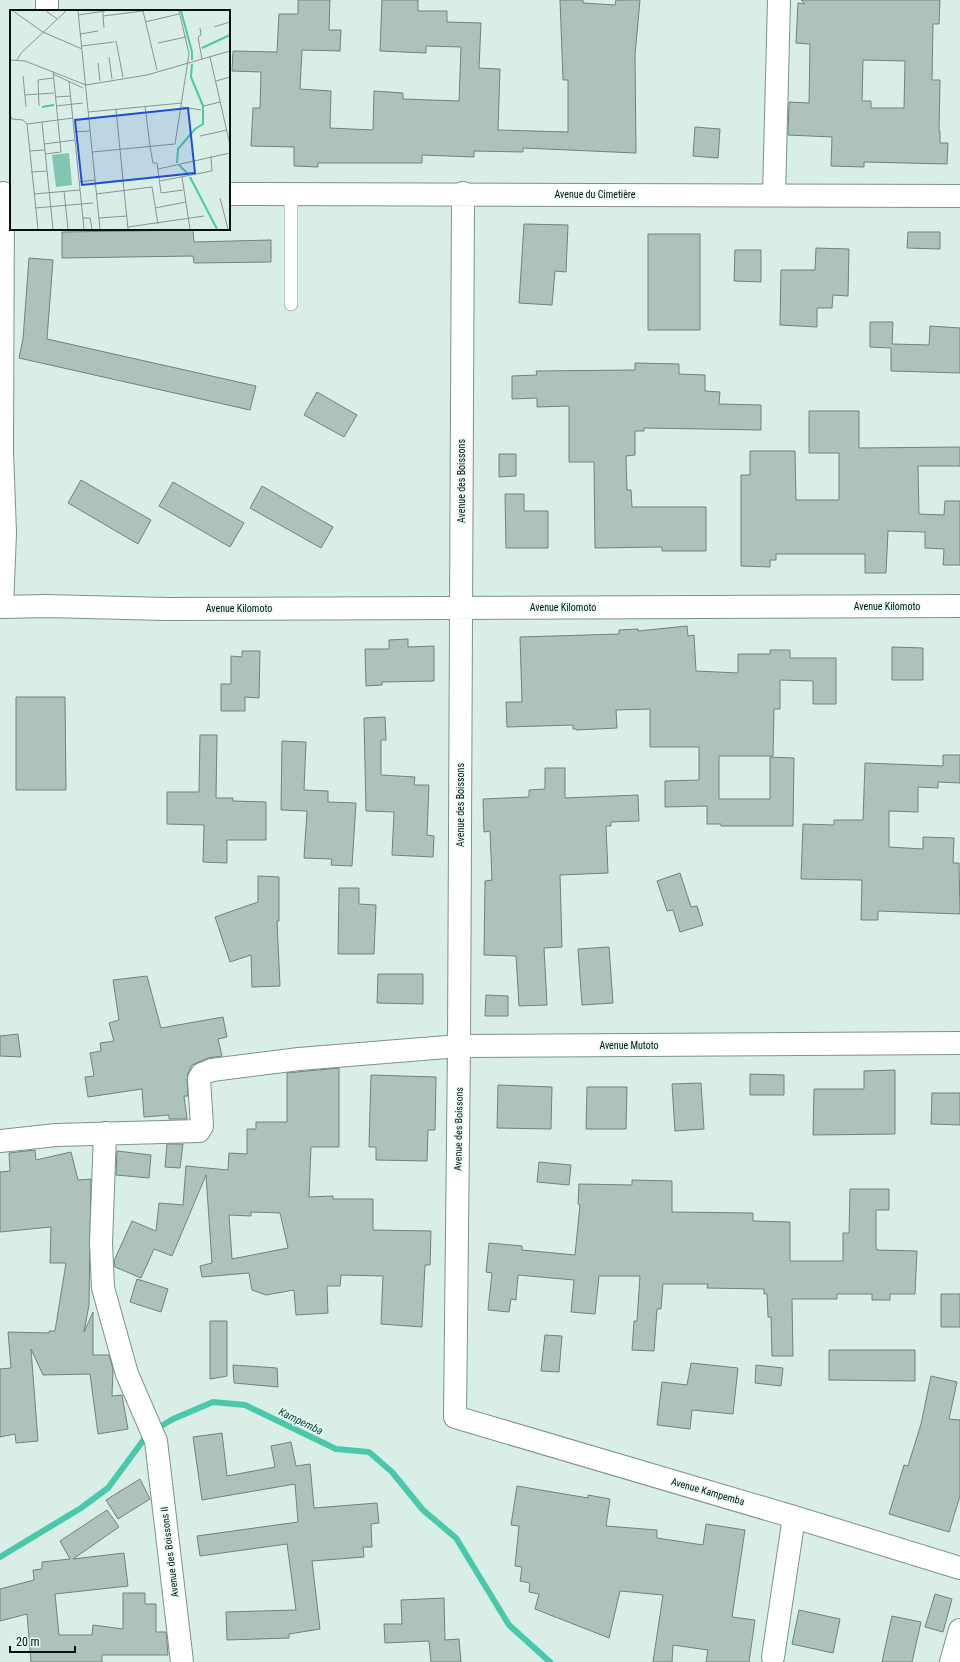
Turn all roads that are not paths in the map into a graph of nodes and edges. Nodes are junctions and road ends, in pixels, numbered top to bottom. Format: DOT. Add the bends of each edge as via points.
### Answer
graph roads {
  1 [pos="779,0"];
  2 [pos="5,193"];
  3 [pos="463,193"];
  4 [pos="230,194"];
  5 [pos="291,194"];
  6 [pos="774,194"];
  7 [pos="960,196"];
  8 [pos="291,304"];
  9 [pos="960,606"];
  10 [pos="1,607"];
  11 [pos="460,607"];
  12 [pos="960,1043"];
  13 [pos="459,1046"];
  14 [pos="105,1134"];
  15 [pos="0,1141"];
  16 [pos="455,1416"];
  17 [pos="794,1517"];
  18 [pos="960,1568"];
  19 [pos="960,1630"];
  20 [pos="773,1657"];
  21 [pos="182,1662"];
  22 [pos="951,1662"];
  1 -- 6 [label="street"];
  2 -- 10 [label="street" via="2,451 5,533"];
  3 -- 5 [label="street, Avenue du Cimetière"];
  3 -- 6 [label="street, Avenue du Cimetière"];
  3 -- 11 [label="street, Avenue des Boissons"];
  4 -- 5 [label="street, Avenue du Cimetière"];
  5 -- 8 [label="lane"];
  6 -- 7 [label="street, Avenue du Cimetière"];
  9 -- 11 [label="street, Avenue Kilomoto"];
  10 -- 11 [label="street, Avenue Kilomoto"];
  11 -- 13 [label="street, Avenue des Boissons"];
  12 -- 13 [label="street, Avenue Mutoto"];
  13 -- 14 [label="street, Avenue Mutoto" via="299,1059 212,1070 199,1078 202,1126 199,1131"];
  13 -- 16 [label="street, Avenue des Boissons"];
  14 -- 15 [label="street" via="56,1135"];
  14 -- 21 [label="street, Avenue des Boissons II" via="100,1243 103,1288 128,1374 156,1441"];
  16 -- 17 [label="street, Avenue Kampemba"];
  17 -- 18 [label="street, Avenue Kampemba"];
  17 -- 20 [label="street"];
  19 -- 22 [label="street"];
}
